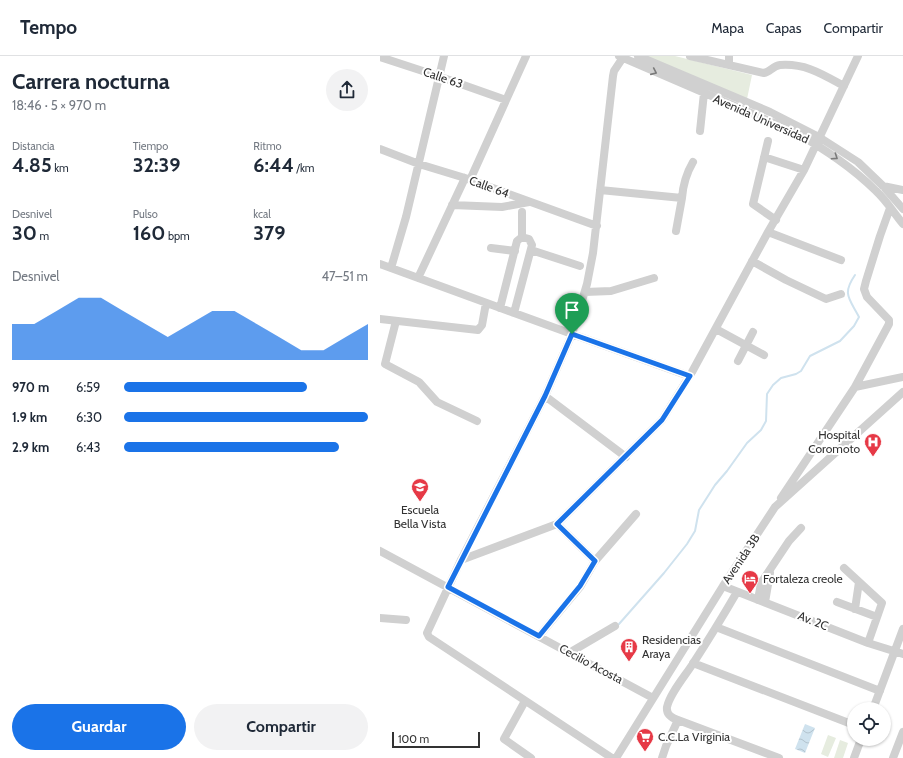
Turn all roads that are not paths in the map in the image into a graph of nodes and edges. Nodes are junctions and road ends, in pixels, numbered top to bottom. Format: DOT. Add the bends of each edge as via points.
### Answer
graph roads {
  1 [pos="442,56"];
  2 [pos="526,56"];
  3 [pos="638,56"];
  4 [pos="690,56"];
  5 [pos="729,56"];
  6 [pos="858,56"];
  7 [pos="380,57"];
  8 [pos="622,57"];
  9 [pos="729,65"];
  10 [pos="438,76"];
  11 [pos="844,86"];
  12 [pos="704,93"];
  13 [pos="506,100"];
  14 [pos="700,131"];
  15 [pos="818,140"];
  16 [pos="768,141"];
  17 [pos="380,149"];
  18 [pos="764,157"];
  19 [pos="693,162"];
  20 [pos="419,164"];
  21 [pos="804,170"];
  22 [pos="468,179"];
  23 [pos="883,186"];
  24 [pos="600,190"];
  25 [pos="903,190"];
  26 [pos="682,198"];
  27 [pos="530,202"];
  28 [pos="452,205"];
  29 [pos="890,208"];
  30 [pos="903,209"];
  31 [pos="522,212"];
  32 [pos="776,220"];
  33 [pos="903,224"];
  34 [pos="597,226"];
  35 [pos="676,231"];
  36 [pos="768,232"];
  37 [pos="522,237"];
  38 [pos="491,248"];
  39 [pos="530,250"];
  40 [pos="515,251"];
  41 [pos="841,260"];
  42 [pos="752,261"];
  43 [pos="380,265"];
  44 [pos="580,266"];
  45 [pos="391,268"];
  46 [pos="418,278"];
  47 [pos="654,278"];
  48 [pos="585,292"];
  49 [pos="841,294"];
  50 [pos="486,303"];
  51 [pos="500,308"];
  52 [pos="514,313"];
  53 [pos="380,319"];
  54 [pos="396,321"];
  55 [pos="716,329"];
  56 [pos="753,332"];
  57 [pos="572,334"];
  58 [pos="746,345"];
  59 [pos="764,355"];
  60 [pos="738,361"];
  61 [pos="690,376"];
  62 [pos="903,377"];
  63 [pos="855,387"];
  64 [pos="903,392"];
  65 [pos="545,396"];
  66 [pos="477,421"];
  67 [pos="626,457"];
  68 [pos="775,507"];
  69 [pos="636,514"];
  70 [pos="557,524"];
  71 [pos="801,528"];
  72 [pos="380,551"];
  73 [pos="461,560"];
  74 [pos="595,561"];
  75 [pos="844,568"];
  76 [pos="859,582"];
  77 [pos="723,586"];
  78 [pos="448,587"];
  79 [pos="736,592"];
  80 [pos="761,601"];
  81 [pos="837,602"];
  82 [pos="855,609"];
  83 [pos="876,617"];
  84 [pos="380,618"];
  85 [pos="406,620"];
  86 [pos="614,626"];
  87 [pos="716,627"];
  88 [pos="903,629"];
  89 [pos="539,636"];
  90 [pos="868,643"];
  91 [pos="894,652"];
  92 [pos="569,653"];
  93 [pos="903,654"];
  94 [pos="693,663"];
  95 [pos="880,691"];
  96 [pos="654,698"];
  97 [pos="525,701"];
  98 [pos="876,702"];
  99 [pos="678,720"];
  100 [pos="847,722"];
  101 [pos="903,732"];
  102 [pos="858,746"];
  103 [pos="775,757"];
  104 [pos="532,758"];
  105 [pos="612,758"];
  106 [pos="616,758"];
  107 [pos="662,758"];
  108 [pos="854,758"];
  109 [pos="893,758"];
  1 -- 10 [label="street"];
  2 -- 13 [label="street"];
  3 -- 15 [label="street, Avenida Universidad" via="770,112"];
  4 -- 9 [label="street"];
  5 -- 9 [label="street"];
  6 -- 11 [label="street"];
  7 -- 10 [label="street, Calle 63"];
  8 -- 12 [label="street, Avenida Universidad, one-way"];
  8 -- 24 [label="street" via="613,76"];
  9 -- 11 [label="street" via="764,73 780,65 803,66"];
  10 -- 13 [label="street, Calle 63"];
  10 -- 20 [label="street"];
  11 -- 15 [label="street"];
  12 -- 14 [label="street"];
  12 -- 15 [label="street, Avenida Universidad"];
  13 -- 22 [label="street"];
  15 -- 21 [label="street"];
  15 -- 23 [label="street, Avenida Universidad" via="858,162"];
  15 -- 29 [label="street, Avenida Universidad, one-way" via="877,191"];
  16 -- 18 [label="street"];
  17 -- 20 [label="street, Calle 64"];
  18 -- 21 [label="street"];
  18 -- 32 [label="street" via="753,204"];
  19 -- 26 [label="street" via="687,172"];
  20 -- 22 [label="street, Calle 64"];
  20 -- 45 [label="street"];
  21 -- 32 [label="street"];
  22 -- 27 [label="street, Calle 64"];
  22 -- 28 [label="street"];
  23 -- 25 [label="street"];
  23 -- 30 [label="street, Avenida Universidad"];
  24 -- 26 [label="street"];
  24 -- 34 [label="street"];
  26 -- 35 [label="street"];
  27 -- 28 [label="street" via="502,207"];
  27 -- 34 [label="street, Calle 64"];
  28 -- 46 [label="street"];
  29 -- 33 [label="street, Avenida Universidad"];
  29 -- 63 [label="street" via="864,290 867,297 889,320 889,324"];
  31 -- 37 [label="street"];
  32 -- 36 [label="street"];
  34 -- 48 [label="street"];
  36 -- 41 [label="street"];
  36 -- 42 [label="street"];
  37 -- 39 [label="street" via="531,241"];
  37 -- 40 [label="street" via="517,241"];
  38 -- 40 [label="street"];
  39 -- 44 [label="street"];
  39 -- 52 [label="street"];
  40 -- 51 [label="street"];
  42 -- 49 [label="street" via="826,299"];
  42 -- 55 [label="street"];
  43 -- 45 [label="street"];
  45 -- 46 [label="street"];
  46 -- 50 [label="street"];
  47 -- 48 [label="street" via="611,291"];
  48 -- 57 [label="street"];
  50 -- 51 [label="street"];
  50 -- 54 [label="street" via="482,325 478,330"];
  51 -- 52 [label="street"];
  52 -- 57 [label="street"];
  53 -- 54 [label="street"];
  54 -- 66 [label="street" via="385,364 419,382 437,402"];
  55 -- 58 [label="street"];
  55 -- 61 [label="street"];
  56 -- 58 [label="street"];
  57 -- 61 [label="street"];
  57 -- 65 [label="street"];
  58 -- 59 [label="street"];
  58 -- 60 [label="street"];
  61 -- 67 [label="street" via="662,420"];
  62 -- 63 [label="street"];
  63 -- 68 [label="street"];
  64 -- 68 [label="street, Avenida 3B"];
  65 -- 67 [label="street"];
  65 -- 73 [label="street"];
  67 -- 70 [label="street"];
  68 -- 77 [label="street, Avenida 3B"];
  69 -- 74 [label="street"];
  70 -- 73 [label="street"];
  70 -- 74 [label="street"];
  71 -- 80 [label="street" via="789,541 771,570"];
  72 -- 78 [label="street, Cecilio Acosta"];
  73 -- 78 [label="street"];
  74 -- 89 [label="street" via="580,586"];
  75 -- 76 [label="street"];
  76 -- 82 [label="street"];
  76 -- 83 [label="street" via="882,603"];
  77 -- 79 [label="street, Av. 2C"];
  77 -- 96 [label="street, Avenida 3B"];
  78 -- 89 [label="street, Cecilio Acosta"];
  78 -- 97 [label="street" via="428,629 429,637"];
  79 -- 80 [label="street, Av. 2C"];
  79 -- 87 [label="street"];
  80 -- 90 [label="street, Av. 2C"];
  81 -- 82 [label="street"];
  82 -- 83 [label="street"];
  83 -- 90 [label="street"];
  84 -- 85 [label="street"];
  86 -- 92 [label="street"];
  87 -- 94 [label="street"];
  87 -- 95 [label="street"];
  88 -- 91 [label="street"];
  89 -- 92 [label="street, Cecilio Acosta"];
  90 -- 91 [label="street, Av. 2C"];
  91 -- 93 [label="street, Av. 2C"];
  91 -- 95 [label="street"];
  92 -- 96 [label="street, Cecilio Acosta"];
  94 -- 99 [label="street" via="668,707 670,716"];
  94 -- 100 [label="street"];
  95 -- 98 [label="street"];
  96 -- 106 [label="street, Avenida 3B"];
  97 -- 104 [label="street" via="504,739"];
  97 -- 105 [label="street"];
  99 -- 103 [label="street"];
  99 -- 107 [label="street"];
  101 -- 109 [label="street"];
  102 -- 108 [label="street"];
}
